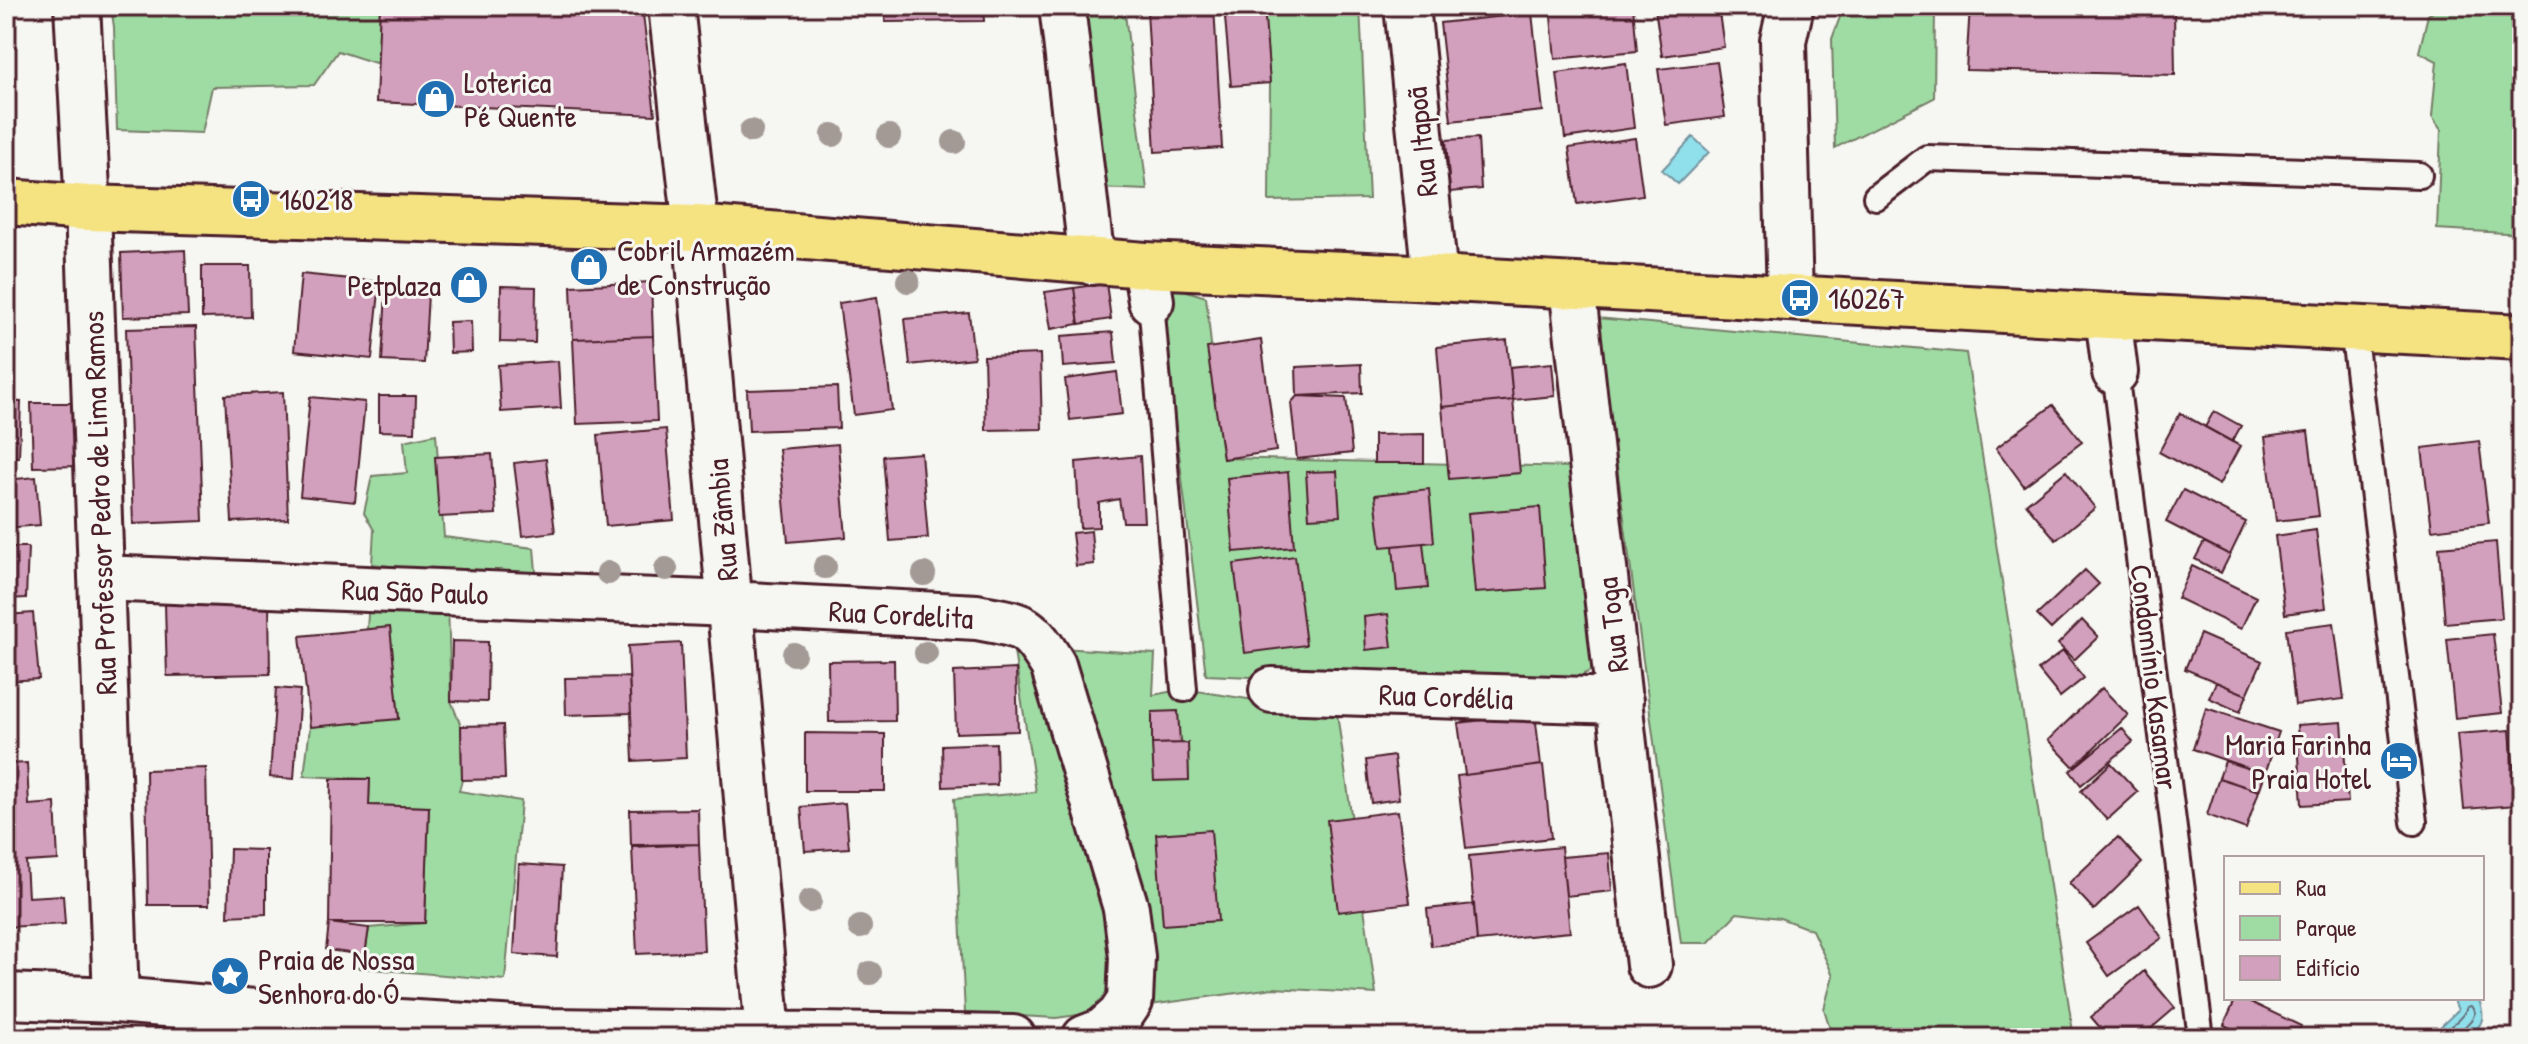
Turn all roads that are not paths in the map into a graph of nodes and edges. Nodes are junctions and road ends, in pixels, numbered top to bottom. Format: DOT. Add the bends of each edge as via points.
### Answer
graph roads {
  1 [pos="77,6"];
  2 [pos="671,6"];
  3 [pos="1062,6"];
  4 [pos="1407,6"];
  5 [pos="1791,6"];
  6 [pos="2419,175"];
  7 [pos="1876,197"];
  8 [pos="6,202"];
  9 [pos="88,208"];
  10 [pos="696,228"];
  11 [pos="1092,262"];
  12 [pos="1435,278"];
  13 [pos="1148,283"];
  14 [pos="1572,286"];
  15 [pos="1790,298"];
  16 [pos="2108,316"];
  17 [pos="2353,329"];
  18 [pos="2522,337"];
  19 [pos="2115,372"];
  20 [pos="101,578"];
  21 [pos="730,604"];
  22 [pos="1184,689"];
  23 [pos="1272,690"];
  24 [pos="1620,701"];
  25 [pos="2414,822"];
  26 [pos="1649,965"];
  27 [pos="6,996"];
  28 [pos="116,1000"];
  29 [pos="768,1034"];
  30 [pos="1013,1038"];
  31 [pos="1085,1038"];
  32 [pos="2201,1038"];
  1 -- 9 [label="street, Rua Professor Pedro de Lima Ramos"];
  2 -- 10 [label="street, Rua Zâmbia"];
  3 -- 11 [label="street"];
  4 -- 12 [label="street, Rua Itapoã"];
  5 -- 15 [label="street" via="1783,41"];
  6 -- 7 [label="lane" via="1927,158"];
  8 -- 9 [label="main road"];
  9 -- 10 [label="main road"];
  9 -- 20 [label="street, Rua Professor Pedro de Lima Ramos"];
  10 -- 11 [label="main road"];
  10 -- 21 [label="street, Rua Zâmbia"];
  11 -- 13 [label="main road"];
  12 -- 13 [label="main road"];
  12 -- 14 [label="main road"];
  13 -- 22 [label="lane"];
  14 -- 15 [label="main road"];
  14 -- 24 [label="street, Rua Toga"];
  15 -- 16 [label="main road"];
  16 -- 17 [label="main road"];
  16 -- 19 [label="street, Condomínio Kasamar"];
  17 -- 18 [label="main road"];
  17 -- 25 [label="lane"];
  19 -- 32 [label="lane, Condomínio Kasamar"];
  20 -- 21 [label="street, Rua São Paulo"];
  20 -- 28 [label="street, Rua Professor Pedro de Lima Ramos"];
  21 -- 29 [label="street, Rua Zâmbia"];
  21 -- 31 [label="street, Rua Cordelita" via="977,617 1018,625 1035,636 1053,665 1126,908 1130,1001 1103,1031"];
  23 -- 24 [label="street, Rua Cordélia"];
  24 -- 26 [label="street, Rua Toga"];
  27 -- 28 [label="street"];
  28 -- 29 [label="street" via="534,1030"];
  29 -- 30 [label="street"];
}
